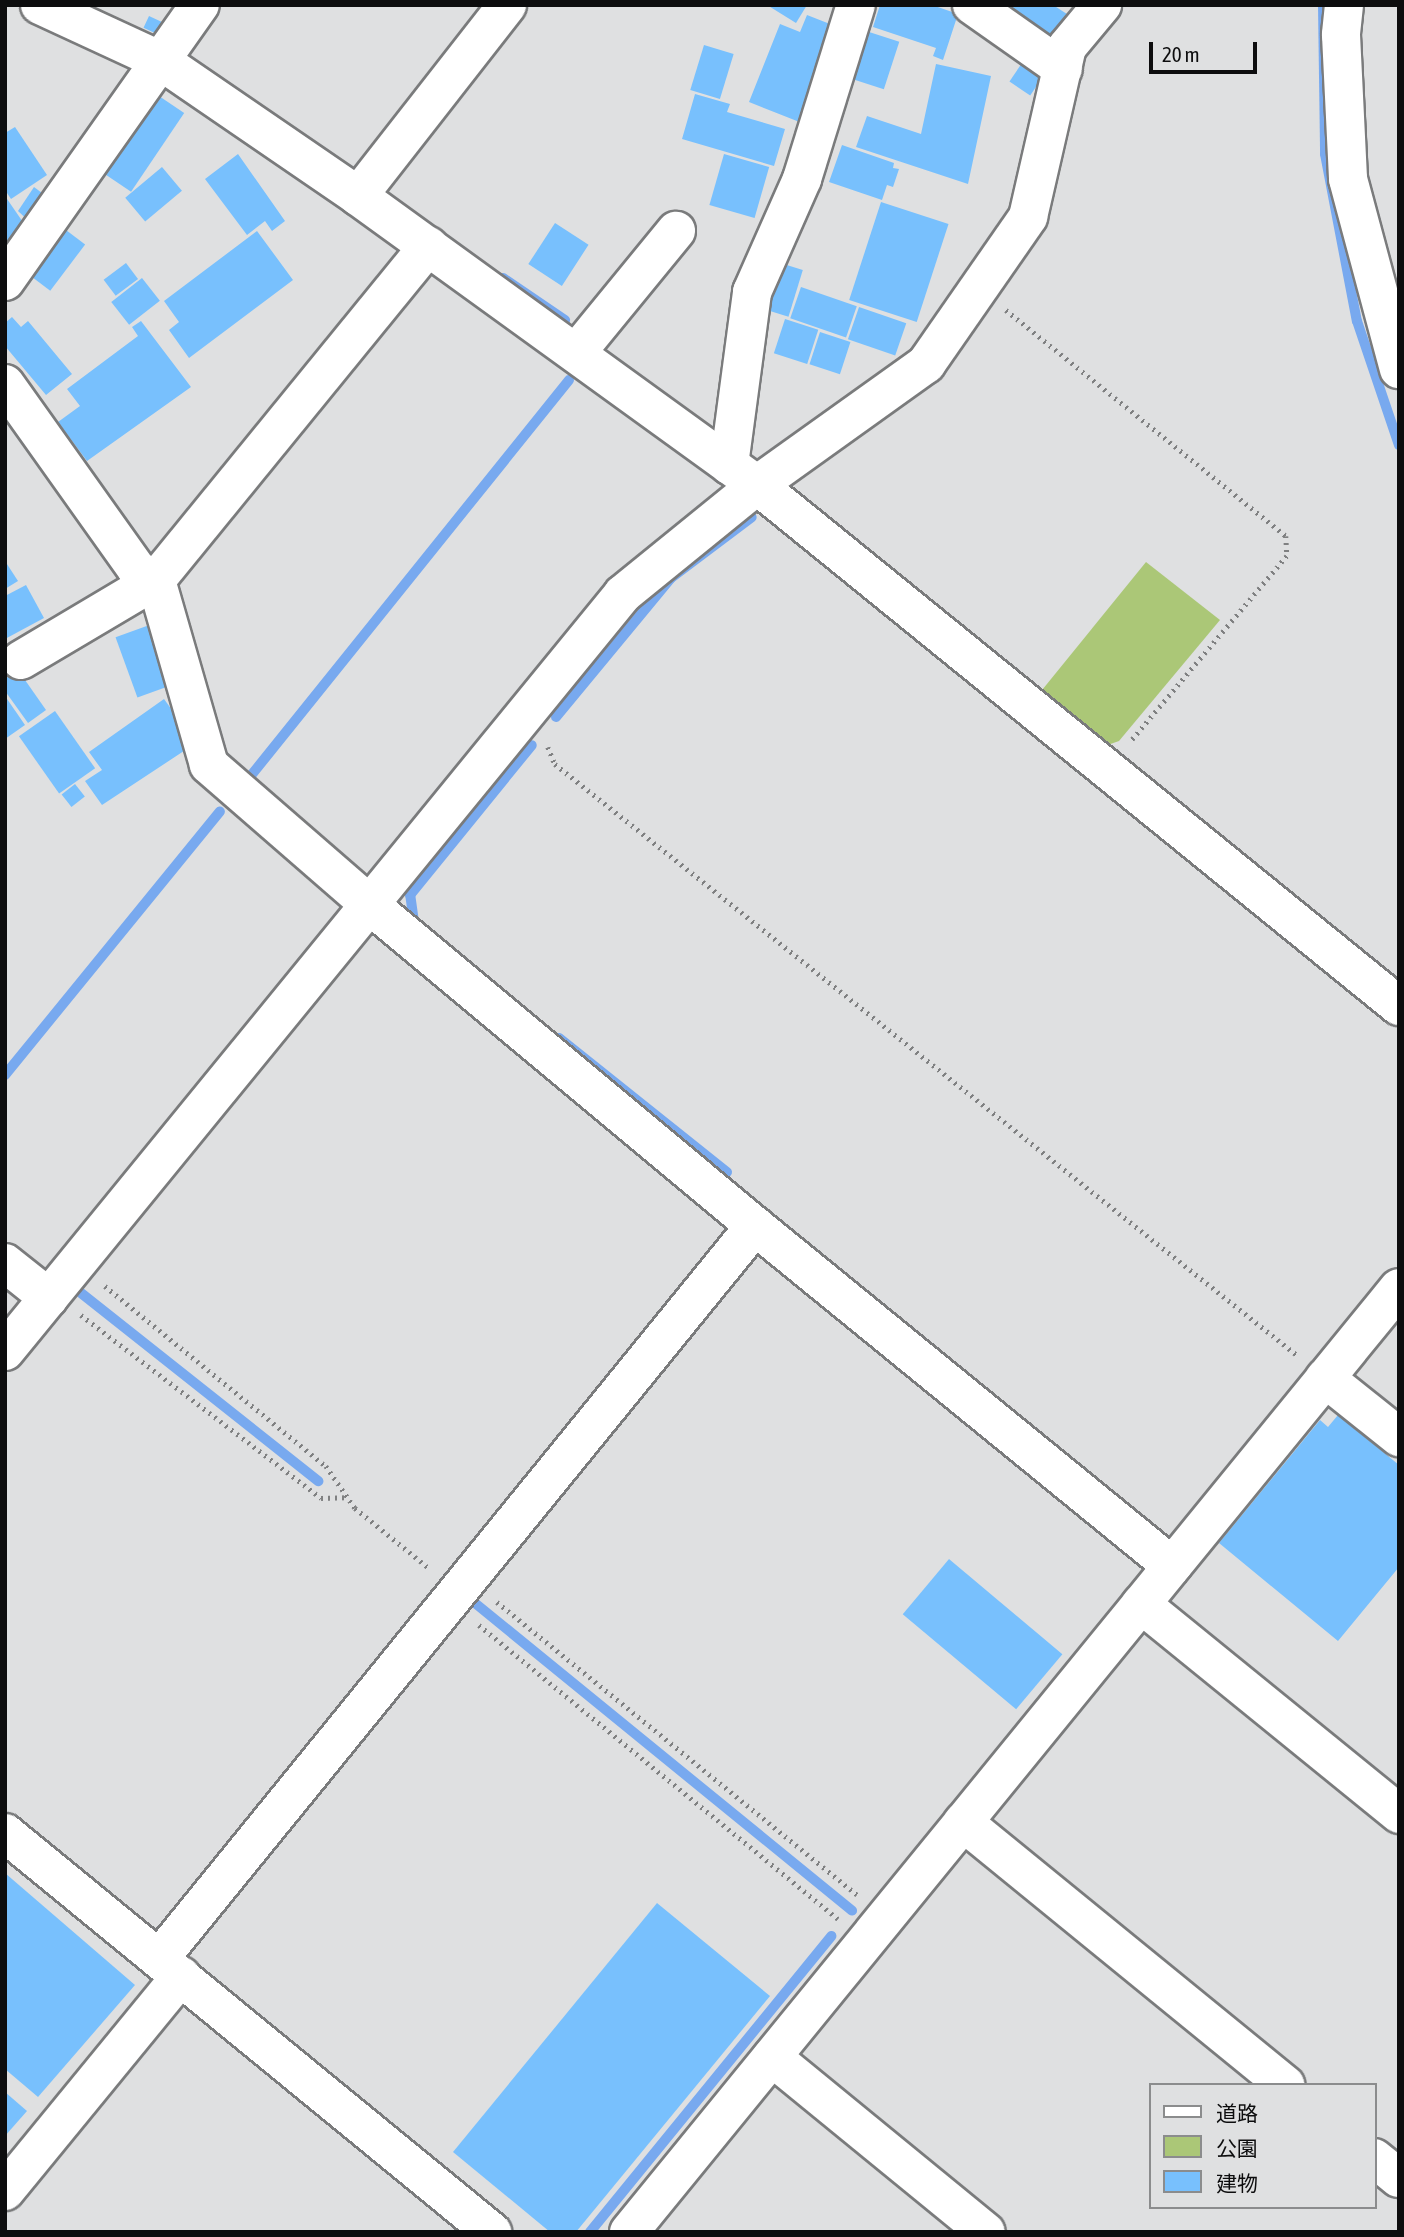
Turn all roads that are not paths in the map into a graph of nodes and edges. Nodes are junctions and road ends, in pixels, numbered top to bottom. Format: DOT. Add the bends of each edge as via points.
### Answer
graph roads {
  1 [pos="40,5"];
  2 [pos="200,5"];
  3 [pos="507,5"];
  4 [pos="856,5"];
  5 [pos="972,5"];
  6 [pos="1102,5"];
  7 [pos="1344,5"];
  8 [pos="161,61"];
  9 [pos="1063,69"];
  10 [pos="358,196"];
  11 [pos="676,231"];
  12 [pos="428,246"];
  13 [pos="5,281"];
  14 [pos="576,353"];
  15 [pos="1399,369"];
  16 [pos="5,384"];
  17 [pos="743,475"];
  18 [pos="156,580"];
  19 [pos="21,660"];
  20 [pos="370,905"];
  21 [pos="1399,1006"];
  22 [pos="755,1227"];
  23 [pos="5,1263"];
  24 [pos="1399,1288"];
  25 [pos="51,1296"];
  26 [pos="5,1351"];
  27 [pos="1325,1378"];
  28 [pos="1399,1437"];
  29 [pos="1172,1566"];
  30 [pos="1141,1604"];
  31 [pos="1399,1814"];
  32 [pos="963,1822"];
  33 [pos="5,1833"];
  34 [pos="170,1968"];
  35 [pos="772,2057"];
  36 [pos="1282,2083"];
  37 [pos="1376,2160"];
  38 [pos="1399,2178"];
  39 [pos="5,2191"];
  40 [pos="492,2232"];
  41 [pos="629,2232"];
  42 [pos="986,2232"];
  1 -- 8 [label="street"];
  2 -- 8 [label="street"];
  3 -- 10 [label="street"];
  4 -- 17 [label="street" via="802,178 752,292"];
  5 -- 9 [label="street"];
  6 -- 9 [label="street" via="1067,47"];
  7 -- 15 [label="street" via="1340,35 1348,178"];
  8 -- 10 [label="street"];
  8 -- 13 [label="street"];
  9 -- 17 [label="street" via="1028,217 926,363"];
  10 -- 12 [label="street"];
  11 -- 14 [label="street"];
  12 -- 14 [label="street"];
  12 -- 18 [label="street"];
  14 -- 17 [label="street"];
  16 -- 18 [label="street" via="137,570"];
  17 -- 20 [label="street" via="623,594"];
  17 -- 21 [label="street"];
  18 -- 19 [label="street"];
  18 -- 20 [label="street" via="209,765"];
  20 -- 22 [label="street"];
  20 -- 25 [label="street"];
  22 -- 29 [label="street"];
  22 -- 34 [label="street" via="459,1591"];
  23 -- 25 [label="street"];
  24 -- 27 [label="street"];
  25 -- 26 [label="street"];
  27 -- 28 [label="street"];
  27 -- 29 [label="street"];
  29 -- 30 [label="street"];
  30 -- 31 [label="street"];
  30 -- 32 [label="street"];
  32 -- 35 [label="street"];
  32 -- 36 [label="street"];
  33 -- 34 [label="street"];
  34 -- 39 [label="street"];
  34 -- 40 [label="street"];
  35 -- 41 [label="street"];
  35 -- 42 [label="street"];
  37 -- 38 [label="street"];
}
